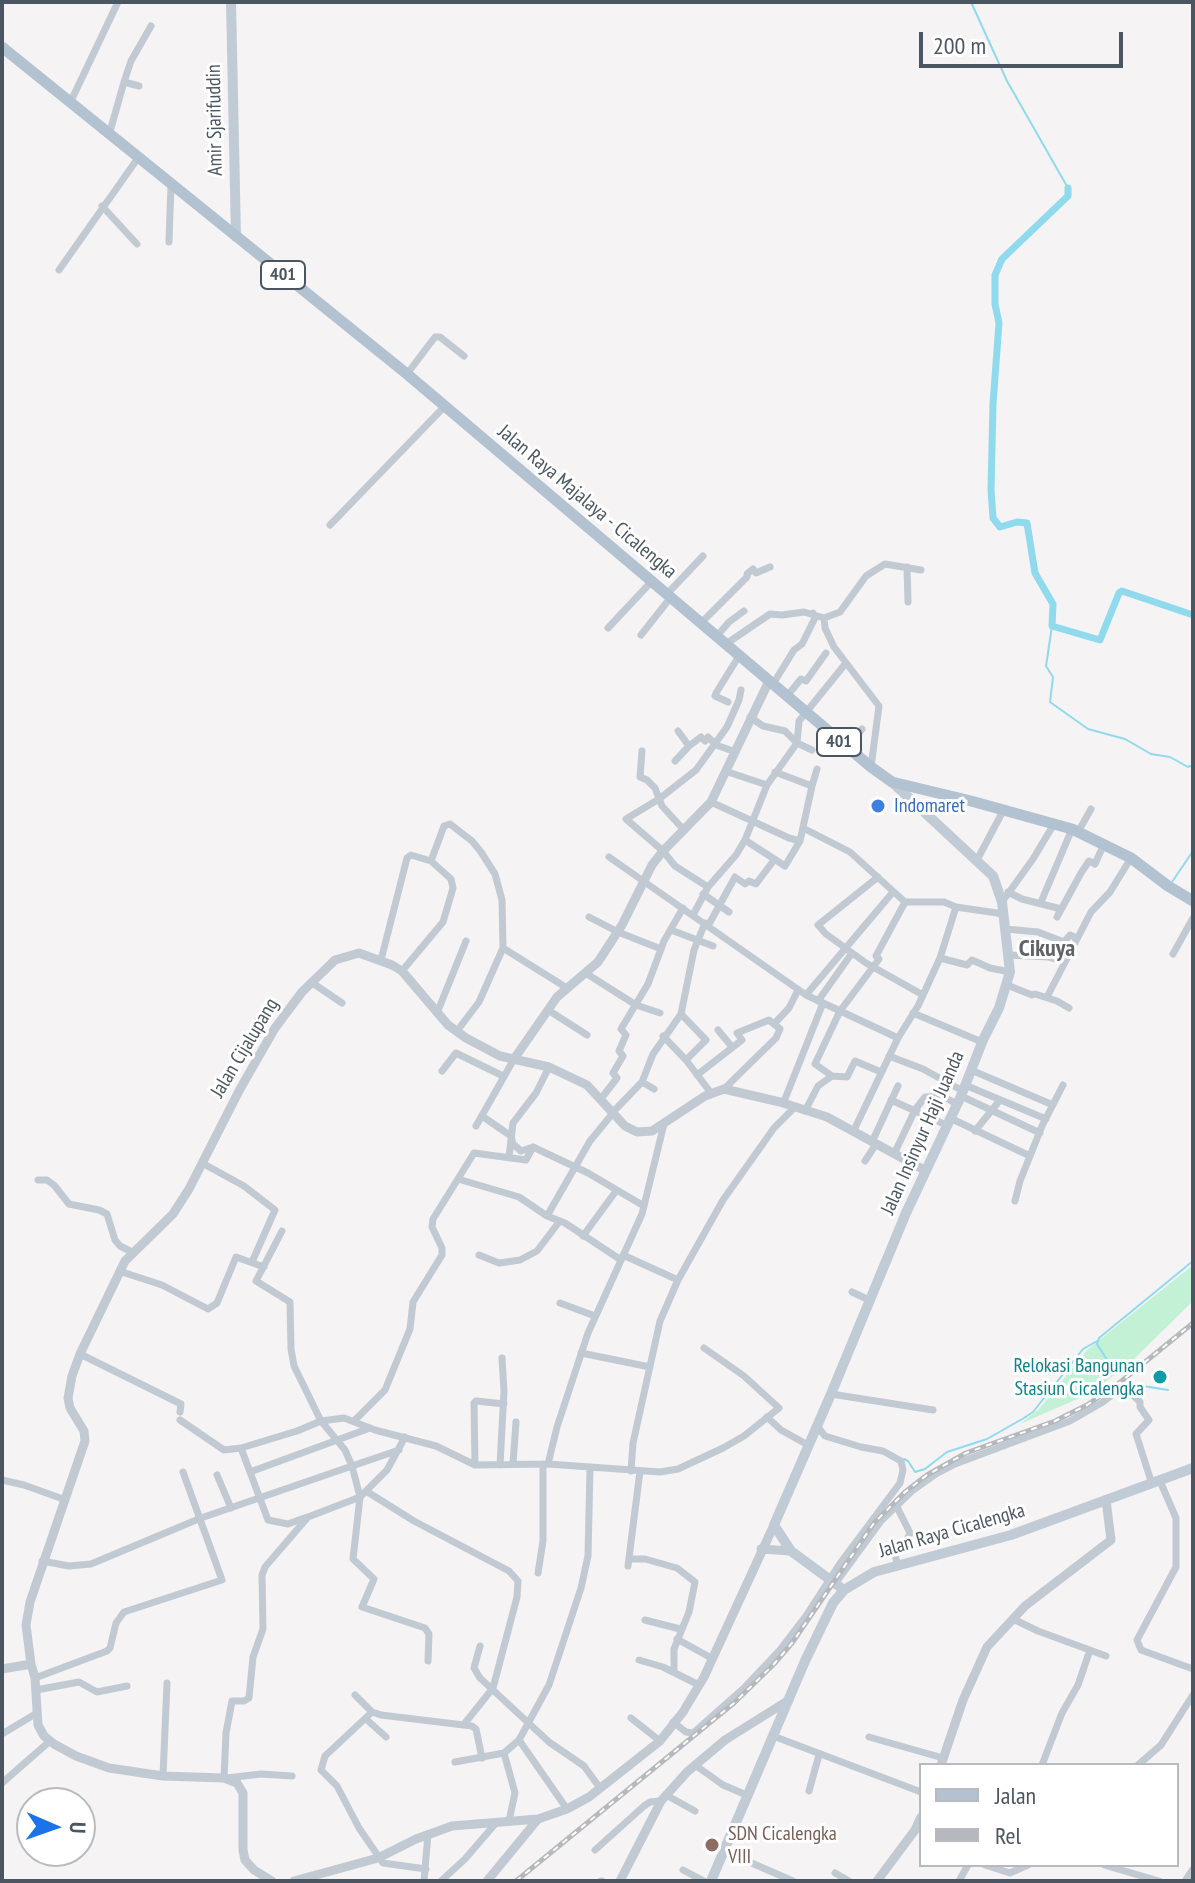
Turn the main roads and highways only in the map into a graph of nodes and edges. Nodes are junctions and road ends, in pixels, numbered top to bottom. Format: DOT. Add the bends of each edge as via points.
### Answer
graph roads {
  1 [pos="231,2"];
  2 [pos="2,47"];
  3 [pos="236,237"];
  4 [pos="892,782"];
  5 [pos="1193,901"];
  6 [pos="1193,1467"];
  7 [pos="836,1584"];
  8 [pos="711,1881"];
  1 -- 3 [label="main road, Amir Sjarifuddin"];
  2 -- 3 [label="main road, Jalan Raya Majalaya - Cicalengka / 401"];
  3 -- 4 [label="main road, Jalan Raya Majalaya - Cicalengka / 401"];
  4 -- 5 [label="main road, Jalan Raya Majalaya - Cicalengka / 401" via="1075,831 1131,858"];
  4 -- 7 [label="main road, Jalan Insinyur Haji Juanda" via="993,876 1005,897 1010,972 774,1525 791,1551"];
  6 -- 7 [label="main road, Jalan Raya Cicalengka" via="1011,1535"];
  7 -- 8 [label="main road, Jalan Raya Cicalengka"];
}
